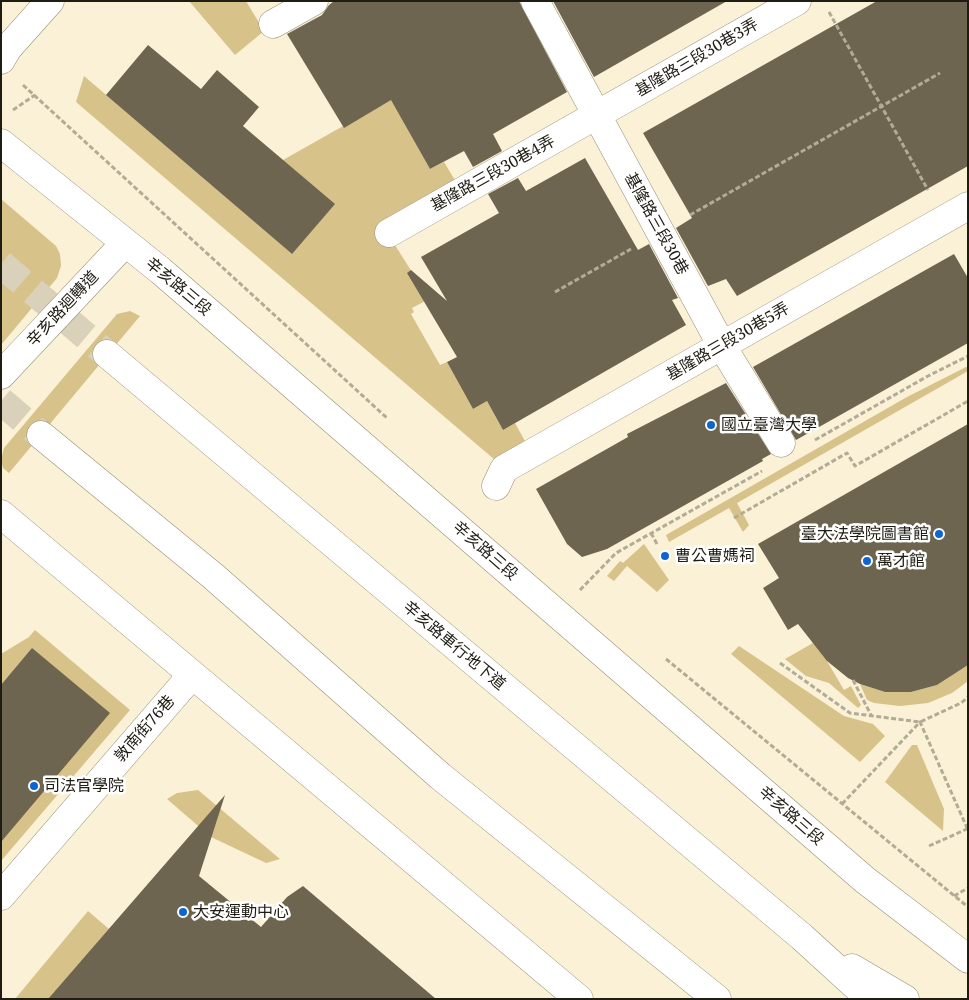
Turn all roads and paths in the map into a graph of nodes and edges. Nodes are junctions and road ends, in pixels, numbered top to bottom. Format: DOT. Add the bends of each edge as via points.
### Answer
graph roads {
  1 [pos="50,1"];
  2 [pos="314,1"];
  3 [pos="534,1"];
  4 [pos="797,1"];
  5 [pos="827,9"];
  6 [pos="273,24"];
  7 [pos="1,60"];
  8 [pos="940,73"];
  9 [pos="35,94"];
  10 [pos="882,106"];
  11 [pos="8,114"];
  12 [pos="596,116"];
  13 [pos="1,143"];
  14 [pos="956,212"];
  15 [pos="389,232"];
  16 [pos="660,232"];
  17 [pos="125,243"];
  18 [pos="555,292"];
  19 [pos="722,346"];
  20 [pos="107,354"];
  21 [pos="968,356"];
  22 [pos="1,375"];
  23 [pos="968,401"];
  24 [pos="41,435"];
  25 [pos="813,442"];
  26 [pos="782,444"];
  27 [pos="763,470"];
  28 [pos="496,486"];
  29 [pos="1,514"];
  30 [pos="734,518"];
  31 [pos="651,534"];
  32 [pos="657,544"];
  33 [pos="558,615"];
  34 [pos="780,663"];
  35 [pos="192,676"];
  36 [pos="853,680"];
  37 [pos="968,697"];
  38 [pos="871,716"];
  39 [pos="920,722"];
  40 [pos="842,804"];
  41 [pos="968,829"];
  42 [pos="929,846"];
  43 [pos="968,888"];
  44 [pos="1,896"];
  45 [pos="954,896"];
  46 [pos="802,937"];
  47 [pos="968,959"];
  48 [pos="579,999"];
  49 [pos="717,999"];
  50 [pos="870,999"];
  51 [pos="904,999"];
  1 -- 7 [label="main road"];
  2 -- 6 [label="main road"];
  3 -- 12 [label="main road, 基隆路三段30巷"];
  4 -- 12 [label="main road, 基隆路三段30巷3弄"];
  5 -- 10 [label="path"];
  8 -- 10 [label="path"];
  9 -- 11 [label="path"];
  10 -- 14 [label="path"];
  10 -- 16 [label="path"];
  12 -- 15 [label="main road, 基隆路三段30巷4弄"];
  12 -- 16 [label="main road, 基隆路三段30巷"];
  13 -- 17 [label="main road, 辛亥路三段"];
  14 -- 19 [label="main road, 基隆路三段30巷5弄"];
  16 -- 18 [label="path"];
  16 -- 19 [label="main road, 基隆路三段30巷"];
  17 -- 22 [label="main road, 辛亥路迴轉道"];
  17 -- 33 [label="main road, 辛亥路三段"];
  19 -- 26 [label="main road, 基隆路三段30巷"];
  19 -- 28 [label="main road, 基隆路三段30巷5弄" via="504,469"];
  20 -- 46 [label="main road, 辛亥路車行地下道"];
  21 -- 25 [label="path"];
  23 -- 30 [label="path" via="854,466 847,453"];
  24 -- 49 [label="main road" via="213,576 440,776"];
  27 -- 31 [label="path"];
  29 -- 35 [label="main road"];
  31 -- 32 [label="path"];
  31 -- 33 [label="path" via="616,553"];
  33 -- 47 [label="main road, 辛亥路三段" via="865,880"];
  34 -- 38 [label="path" via="850,713"];
  35 -- 44 [label="main road, 敦南街76巷"];
  35 -- 48 [label="main road"];
  36 -- 38 [label="path"];
  37 -- 39 [label="path"];
  38 -- 39 [label="path"];
  39 -- 40 [label="path"];
  39 -- 41 [label="path"];
  41 -- 42 [label="path"];
  43 -- 45 [label="path"];
  46 -- 50 [label="main road"];
  46 -- 51 [label="main road"];
}
